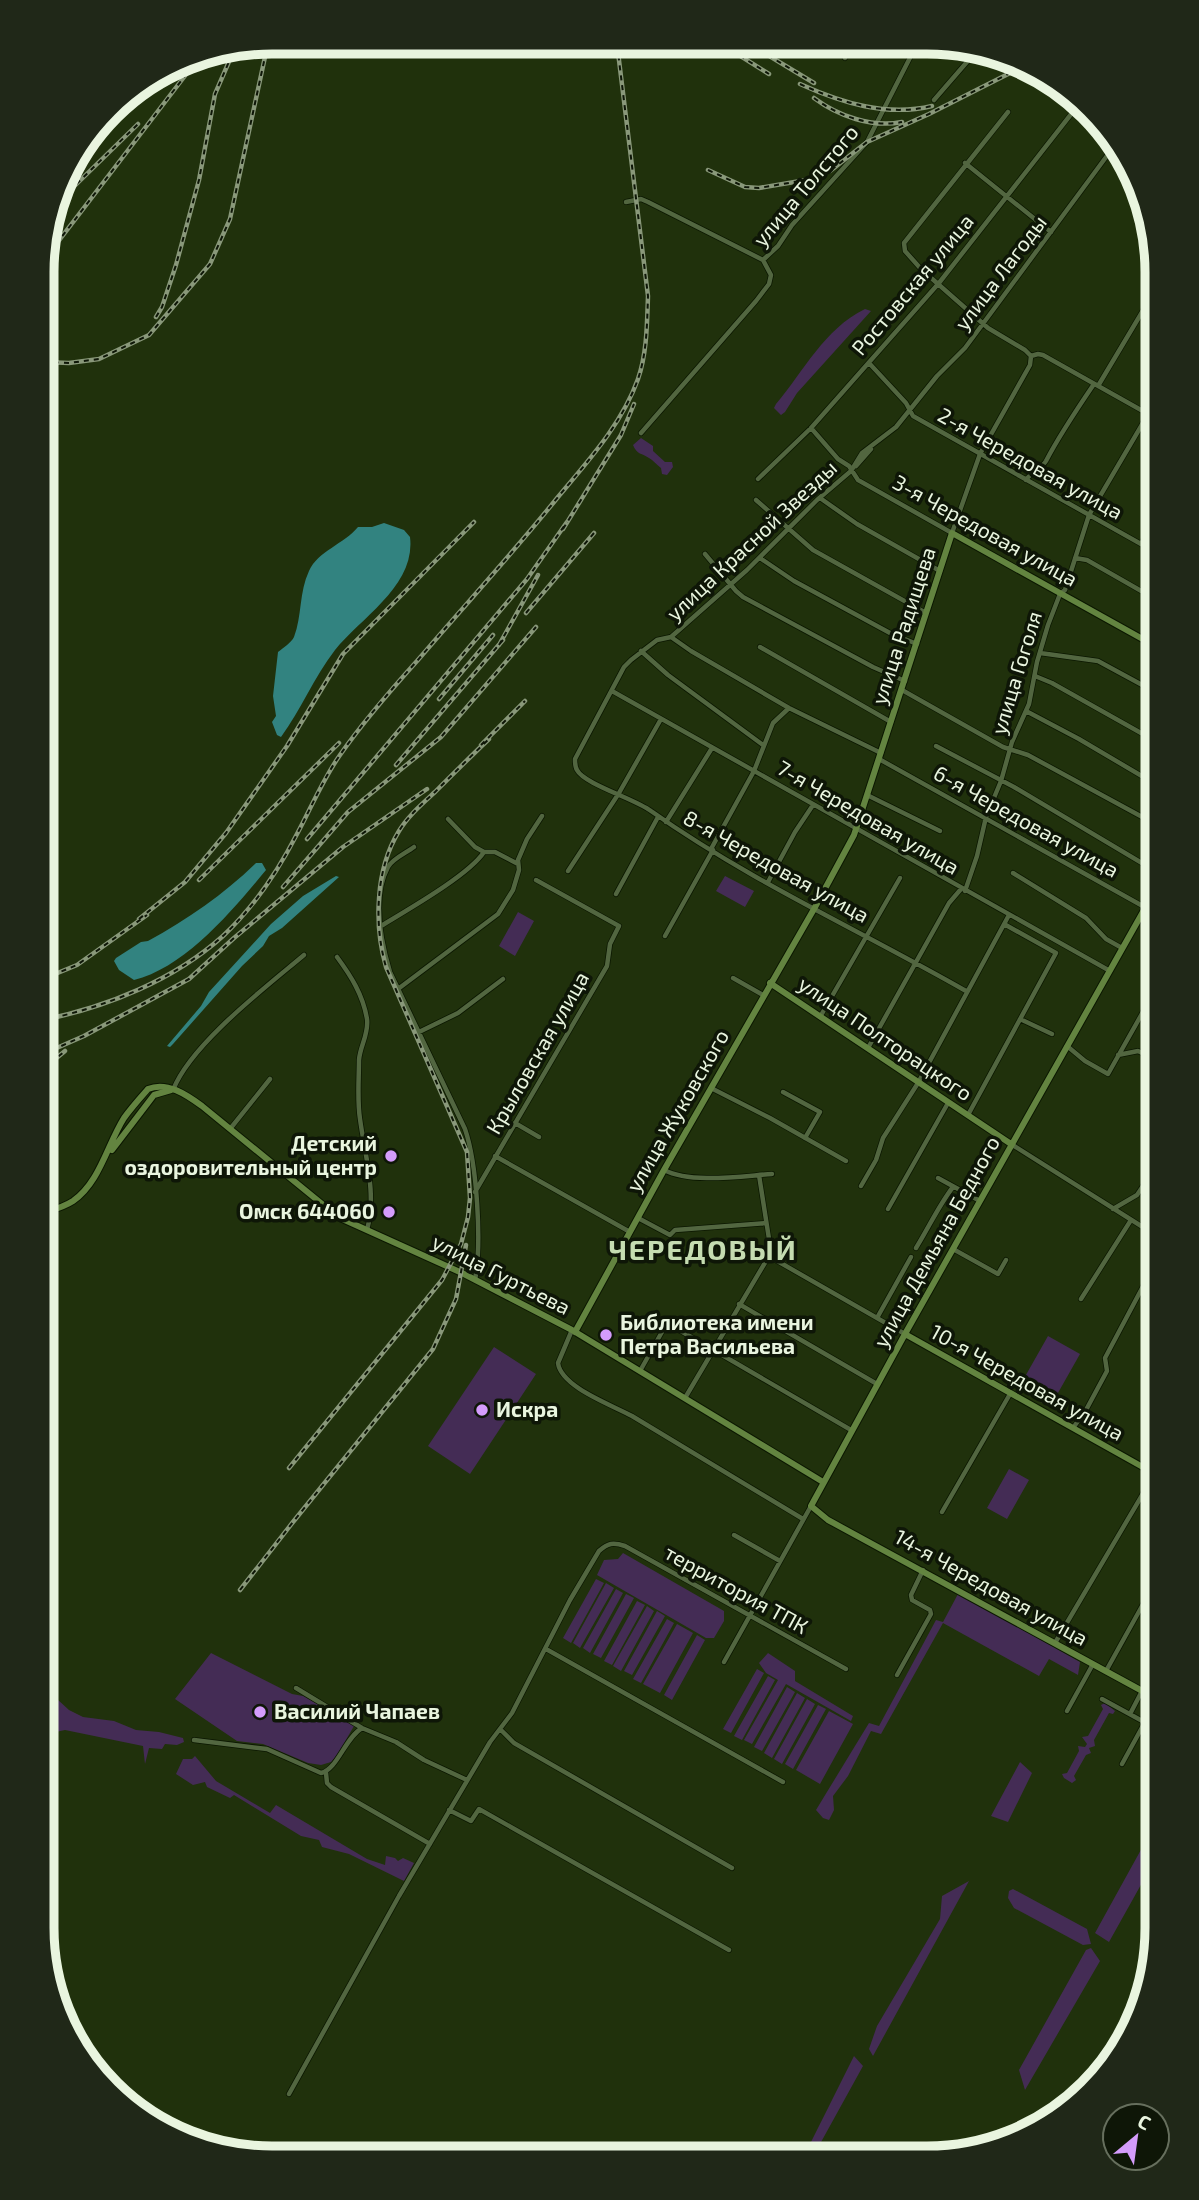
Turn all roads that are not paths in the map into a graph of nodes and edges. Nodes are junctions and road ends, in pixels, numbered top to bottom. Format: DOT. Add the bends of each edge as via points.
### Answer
graph roads {
  1 [pos="847,54"];
  2 [pos="912,54"];
  3 [pos="845,58"];
  4 [pos="970,58"];
  5 [pos="934,100"];
  6 [pos="1008,112"];
  7 [pos="1074,112"];
  8 [pos="1109,153"];
  9 [pos="965,163"];
  10 [pos="1006,196"];
  11 [pos="626,202"];
  12 [pos="1051,232"];
  13 [pos="763,260"];
  14 [pos="939,283"];
  15 [pos="1145,306"];
  16 [pos="982,323"];
  17 [pos="1031,356"];
  18 [pos="869,363"];
  19 [pos="1096,385"];
  20 [pos="909,411"];
  21 [pos="1145,412"];
  22 [pos="1145,419"];
  23 [pos="811,428"];
  24 [pos="641,433"];
  25 [pos="980,454"];
  26 [pos="853,469"];
  27 [pos="758,479"];
  28 [pos="1026,480"];
  29 [pos="820,498"];
  30 [pos="756,500"];
  31 [pos="1089,515"];
  32 [pos="789,530"];
  33 [pos="952,533"];
  34 [pos="1145,537"];
  35 [pos="1141,544"];
  36 [pos="1145,546"];
  37 [pos="705,554"];
  38 [pos="760,558"];
  39 [pos="1075,558"];
  40 [pos="940,571"];
  41 [pos="730,584"];
  42 [pos="1145,593"];
  43 [pos="1060,594"];
  44 [pos="926,613"];
  45 [pos="671,637"];
  46 [pos="1145,640"];
  47 [pos="917,644"];
  48 [pos="760,647"];
  49 [pos="641,652"];
  50 [pos="1040,653"];
  51 [pos="1035,676"];
  52 [pos="905,681"];
  53 [pos="1145,686"];
  54 [pos="902,690"];
  55 [pos="612,691"];
  56 [pos="789,708"];
  57 [pos="1026,711"];
  58 [pos="661,719"];
  59 [pos="891,722"];
  60 [pos="1145,735"];
  61 [pos="763,745"];
  62 [pos="936,746"];
  63 [pos="712,748"];
  64 [pos="1011,750"];
  65 [pos="880,756"];
  66 [pos="575,765"];
  67 [pos="754,771"];
  68 [pos="1145,778"];
  69 [pos="1001,781"];
  70 [pos="619,793"];
  71 [pos="867,795"];
  72 [pos="813,804"];
  73 [pos="542,816"];
  74 [pos="658,817"];
  75 [pos="986,817"];
  76 [pos="1145,818"];
  77 [pos="448,819"];
  78 [pos="666,822"];
  79 [pos="856,829"];
  80 [pos="940,831"];
  81 [pos="414,847"];
  82 [pos="712,850"];
  83 [pos="484,852"];
  84 [pos="518,864"];
  85 [pos="1145,865"];
  86 [pos="568,871"];
  87 [pos="1013,873"];
  88 [pos="900,878"];
  89 [pos="536,880"];
  90 [pos="768,882"];
  91 [pos="963,890"];
  92 [pos="616,894"];
  93 [pos="1145,907"];
  94 [pos="814,909"];
  95 [pos="1009,915"];
  96 [pos="1004,924"];
  97 [pos="380,926"];
  98 [pos="665,936"];
  99 [pos="867,936"];
  100 [pos="1122,948"];
  101 [pos="304,955"];
  102 [pos="337,957"];
  103 [pos="916,963"];
  104 [pos="1110,971"];
  105 [pos="733,978"];
  106 [pos="503,979"];
  107 [pos="770,983"];
  108 [pos="398,989"];
  109 [pos="966,991"];
  110 [pos="764,995"];
  111 [pos="1145,1009"];
  112 [pos="820,1017"];
  113 [pos="1020,1019"];
  114 [pos="419,1032"];
  115 [pos="1052,1034"];
  116 [pos="1067,1046"];
  117 [pos="867,1048"];
  118 [pos="1145,1054"];
  119 [pos="1118,1055"];
  120 [pos="270,1079"];
  121 [pos="918,1083"];
  122 [pos="711,1088"];
  123 [pos="173,1090"];
  124 [pos="783,1092"];
  125 [pos="948,1103"];
  126 [pos="967,1115"];
  127 [pos="516,1123"];
  128 [pos="230,1129"];
  129 [pos="539,1137"];
  130 [pos="805,1138"];
  131 [pos="1012,1144"];
  132 [pos="495,1156"];
  133 [pos="846,1161"];
  134 [pos="664,1170"];
  135 [pos="772,1174"];
  136 [pos="759,1175"];
  137 [pos="939,1178"];
  138 [pos="1144,1185"];
  139 [pos="861,1186"];
  140 [pos="953,1187"];
  141 [pos="475,1192"];
  142 [pos="979,1201"];
  143 [pos="54,1209"];
  144 [pos="888,1209"];
  145 [pos="1114,1209"];
  146 [pos="638,1218"];
  147 [pos="1131,1220"];
  148 [pos="766,1223"];
  149 [pos="1144,1228"];
  150 [pos="367,1230"];
  151 [pos="630,1232"];
  152 [pos="916,1248"];
  153 [pos="953,1249"];
  154 [pos="911,1257"];
  155 [pos="772,1258"];
  156 [pos="1006,1260"];
  157 [pos="475,1280"];
  158 [pos="1144,1284"];
  159 [pos="1081,1299"];
  160 [pos="739,1304"];
  161 [pos="877,1318"];
  162 [pos="573,1331"];
  163 [pos="905,1334"];
  164 [pos="713,1349"];
  165 [pos="640,1371"];
  166 [pos="877,1384"];
  167 [pos="1010,1394"];
  168 [pos="685,1398"];
  169 [pos="1073,1429"];
  170 [pos="851,1430"];
  171 [pos="1144,1466"];
  172 [pos="823,1482"];
  173 [pos="1144,1490"];
  174 [pos="811,1506"];
  175 [pos="943,1511"];
  176 [pos="803,1519"];
  177 [pos="734,1535"];
  178 [pos="780,1561"];
  179 [pos="923,1570"];
  180 [pos="1144,1602"];
  181 [pos="750,1615"];
  182 [pos="1055,1643"];
  183 [pos="546,1649"];
  184 [pos="724,1662"];
  185 [pos="1093,1664"];
  186 [pos="846,1669"];
  187 [pos="1106,1671"];
  188 [pos="897,1675"];
  189 [pos="296,1688"];
  190 [pos="1142,1691"];
  191 [pos="1102,1699"];
  192 [pos="1067,1711"];
  193 [pos="1130,1714"];
  194 [pos="1145,1722"];
  195 [pos="1144,1724"];
  196 [pos="362,1728"];
  197 [pos="500,1729"];
  198 [pos="194,1740"];
  199 [pos="1122,1764"];
  200 [pos="326,1773"];
  201 [pos="467,1780"];
  202 [pos="783,1782"];
  203 [pos="449,1810"];
  204 [pos="429,1844"];
  205 [pos="733,1868"];
  206 [pos="729,1950"];
  207 [pos="289,2094"];
  1 -- 3 [label="street"];
  2 -- 13 [label="street, улица Толстого" via="867,142"];
  4 -- 5 [label="street"];
  6 -- 9 [label="street"];
  7 -- 10 [label="street, Ростовская улица"];
  8 -- 12 [label="street, улица Лагоды"];
  9 -- 10 [label="street"];
  9 -- 14 [label="street" via="904,243 921,270"];
  10 -- 12 [label="street"];
  10 -- 14 [label="street, Ростовская улица"];
  11 -- 13 [label="street" via="641,199"];
  12 -- 16 [label="street, улица Лагоды"];
  13 -- 24 [label="street, улица Толстого" via="771,275 769,284"];
  14 -- 16 [label="street"];
  14 -- 18 [label="street, Ростовская улица"];
  15 -- 19 [label="street"];
  16 -- 17 [label="street"];
  16 -- 20 [label="street, улица Лагоды"];
  17 -- 19 [label="street" via="1043,355"];
  17 -- 25 [label="street, улица Радищева"];
  18 -- 20 [label="street, 2-я Чередовая улица"];
  18 -- 23 [label="street, Ростовская улица"];
  19 -- 21 [label="street"];
  19 -- 28 [label="street" via="1046,461"];
  20 -- 25 [label="street, 2-я Чередовая улица"];
  20 -- 26 [label="street, улица Красной Звезды" via="860,456"];
  22 -- 31 [label="street, улица Гоголя"];
  23 -- 26 [label="street, 3-я Чередовая улица"];
  23 -- 27 [label="street, Ростовская улица"];
  25 -- 28 [label="street, 2-я Чередовая улица"];
  25 -- 33 [label="street, улица Радищева"];
  26 -- 29 [label="street, улица Красной Звезды"];
  26 -- 33 [label="street, 3-я Чередовая улица" via="858,480"];
  28 -- 31 [label="street, 2-я Чередовая улица"];
  29 -- 32 [label="street, улица Красной Звезды"];
  29 -- 40 [label="street"];
  30 -- 32 [label="street"];
  31 -- 35 [label="street, 2-я Чередовая улица"];
  31 -- 39 [label="street, улица Гоголя"];
  32 -- 38 [label="street, улица Красной Звезды"];
  32 -- 44 [label="street" via="813,550"];
  33 -- 40 [label="main road, улица Радищева"];
  33 -- 43 [label="main road, 3-я Чередовая улица"];
  34 -- 35 [label="street"];
  35 -- 36 [label="street, 2-я Чередовая улица"];
  37 -- 41 [label="street"];
  38 -- 41 [label="street, улица Красной Звезды"];
  38 -- 47 [label="street" via="793,581"];
  39 -- 42 [label="street" via="1087,560"];
  39 -- 43 [label="street, улица Гоголя"];
  40 -- 44 [label="main road, улица Радищева"];
  41 -- 45 [label="street, улица Красной Звезды"];
  41 -- 52 [label="street" via="743,597"];
  43 -- 46 [label="main road, 3-я Чередовая улица"];
  43 -- 50 [label="street, улица Гоголя"];
  44 -- 47 [label="main road, улица Радищева"];
  45 -- 49 [label="street, улица Красной Звезды"];
  45 -- 56 [label="street, 6-я Чередовая улица"];
  47 -- 52 [label="main road, улица Радищева"];
  48 -- 59 [label="street"];
  49 -- 55 [label="street, улица Красной Звезды" via="624,667"];
  49 -- 61 [label="street"];
  50 -- 51 [label="street, улица Гоголя"];
  50 -- 53 [label="street" via="1098,661"];
  51 -- 57 [label="street, улица Гоголя"];
  51 -- 60 [label="street"];
  52 -- 54 [label="main road, улица Радищева"];
  54 -- 59 [label="main road, улица Радищева"];
  54 -- 64 [label="street"];
  55 -- 58 [label="street, 7-я Чередовая улица"];
  55 -- 66 [label="street, улица Красной Звезды" via="577,753"];
  56 -- 61 [label="street" via="773,723"];
  56 -- 65 [label="street, 6-я Чередовая улица"];
  57 -- 64 [label="street, улица Гоголя"];
  57 -- 68 [label="street"];
  58 -- 63 [label="street, 7-я Чередовая улица"];
  58 -- 70 [label="street"];
  59 -- 65 [label="main road, улица Радищева"];
  61 -- 67 [label="street"];
  62 -- 69 [label="street"];
  63 -- 67 [label="street, 7-я Чередовая улица"];
  63 -- 78 [label="street"];
  64 -- 69 [label="street, улица Гоголя"];
  64 -- 76 [label="street"];
  65 -- 71 [label="main road, улица Радищева"];
  65 -- 75 [label="street, 6-я Чередовая улица"];
  66 -- 70 [label="street, 8-я Чередовая улица" via="589,779"];
  67 -- 72 [label="street, 7-я Чередовая улица"];
  67 -- 82 [label="street"];
  69 -- 75 [label="street, улица Гоголя"];
  69 -- 85 [label="street"];
  70 -- 74 [label="street, 8-я Чередовая улица"];
  70 -- 86 [label="street"];
  71 -- 79 [label="main road, улица Радищева"];
  71 -- 80 [label="street"];
  72 -- 79 [label="street, 7-я Чередовая улица"];
  72 -- 90 [label="street"];
  73 -- 84 [label="street"];
  74 -- 78 [label="street, 8-я Чередовая улица"];
  74 -- 92 [label="street"];
  75 -- 91 [label="street, улица Гоголя"];
  75 -- 93 [label="street, 6-я Чередовая улица"];
  77 -- 83 [label="street"];
  78 -- 82 [label="street, 8-я Чередовая улица"];
  79 -- 91 [label="street, 7-я Чередовая улица"];
  79 -- 94 [label="main road, улица Радищева"];
  81 -- 97 [label="street" via="388,867"];
  82 -- 90 [label="street, 8-я Чередовая улица"];
  82 -- 98 [label="street"];
  83 -- 84 [label="street" via="495,852"];
  83 -- 97 [label="street" via="440,888"];
  84 -- 108 [label="street" via="513,890 498,914"];
  87 -- 100 [label="street" via="1086,918"];
  88 -- 99 [label="street"];
  89 -- 127 [label="street, Крыловская улица" via="619,926 607,966"];
  90 -- 94 [label="street, 8-я Чередовая улица"];
  91 -- 95 [label="street, 7-я Чередовая улица"];
  91 -- 103 [label="street, улица Гоголя" via="949,902"];
  93 -- 100 [label="main road, улица Демьяна Бедного"];
  94 -- 99 [label="street, 8-я Чередовая улица"];
  94 -- 107 [label="main road, улица Жуковского"];
  95 -- 96 [label="street"];
  95 -- 104 [label="street, 7-я Чередовая улица"];
  96 -- 109 [label="street"];
  96 -- 113 [label="street" via="1056,953"];
  97 -- 108 [label="street" via="382,946"];
  99 -- 103 [label="street, 8-я Чередовая улица"];
  99 -- 112 [label="street"];
  100 -- 104 [label="main road, улица Демьяна Бедного"];
  101 -- 123 [label="street" via="218,1031"];
  102 -- 150 [label="street" via="357,986 367,1018 359,1056 359,1100 370,1189"];
  103 -- 109 [label="street, 8-я Чередовая улица"];
  103 -- 117 [label="street, улица Гоголя"];
  104 -- 116 [label="main road, улица Демьяна Бедного"];
  105 -- 110 [label="street"];
  106 -- 114 [label="street" via="458,1013"];
  107 -- 110 [label="main road, улица Жуковского"];
  107 -- 112 [label="main road, улица Полторацкого"];
  108 -- 114 [label="street"];
  109 -- 121 [label="street"];
  110 -- 122 [label="main road, улица Жуковского"];
  111 -- 119 [label="street"];
  112 -- 117 [label="main road, улица Полторацкого"];
  113 -- 115 [label="street"];
  113 -- 126 [label="street"];
  114 -- 141 [label="street" via="468,1137"];
  116 -- 119 [label="street" via="1108,1074"];
  116 -- 131 [label="main road, улица Демьяна Бедного"];
  117 -- 121 [label="main road, улица Полторацкого"];
  118 -- 119 [label="street"];
  120 -- 128 [label="street"];
  121 -- 125 [label="main road, улица Полторацкого"];
  121 -- 139 [label="street" via="883,1138"];
  122 -- 130 [label="street"];
  122 -- 134 [label="main road, улица Жуковского"];
  123 -- 128 [label="main road, улица Гуртьева" via="190,1097"];
  123 -- 143 [label="main road" via="148,1089 124,1118 85,1190"];
  124 -- 130 [label="street" via="820,1112"];
  125 -- 126 [label="main road, улица Полторацкого"];
  125 -- 144 [label="street"];
  126 -- 131 [label="main road, улица Полторацкого"];
  127 -- 129 [label="street"];
  127 -- 132 [label="street, Крыловская улица"];
  128 -- 150 [label="main road, улица Гуртьева" via="326,1209"];
  130 -- 133 [label="street"];
  131 -- 142 [label="main road, улица Демьяна Бедного"];
  131 -- 145 [label="street, улица Полторацкого"];
  132 -- 141 [label="street, Крыловская улица"];
  132 -- 151 [label="street"];
  134 -- 136 [label="street" via="690,1177"];
  134 -- 146 [label="main road, улица Жуковского"];
  135 -- 136 [label="street"];
  136 -- 148 [label="street"];
  137 -- 140 [label="street"];
  138 -- 145 [label="street" via="1138,1195"];
  140 -- 142 [label="street"];
  140 -- 152 [label="street" via="944,1195"];
  141 -- 157 [label="street"];
  142 -- 153 [label="main road, улица Демьяна Бедного"];
  145 -- 147 [label="street, улица Полторацкого"];
  146 -- 148 [label="street" via="670,1235 676,1230"];
  146 -- 151 [label="main road, улица Жуковского"];
  147 -- 149 [label="street, улица Полторацкого"];
  147 -- 159 [label="street"];
  148 -- 155 [label="street"];
  150 -- 157 [label="main road, улица Гуртьева"];
  151 -- 162 [label="main road, улица Жуковского"];
  153 -- 156 [label="street" via="998,1274"];
  153 -- 163 [label="main road, улица Демьяна Бедного"];
  154 -- 161 [label="street"];
  155 -- 160 [label="street"];
  155 -- 161 [label="street, 10-я Чередовая улица"];
  157 -- 162 [label="main road, улица Гуртьева"];
  158 -- 169 [label="street" via="1105,1358 1107,1371"];
  160 -- 164 [label="street"];
  160 -- 166 [label="street"];
  161 -- 163 [label="street, 10-я Чередовая улица"];
  162 -- 165 [label="main road, улица Гуртьева"];
  162 -- 176 [label="street, улица Жуковского" via="558,1363 563,1377"];
  163 -- 166 [label="main road, улица Демьяна Бедного"];
  163 -- 167 [label="main road, 10-я Чередовая улица"];
  164 -- 165 [label="street" via="667,1323"];
  164 -- 168 [label="street"];
  164 -- 170 [label="street"];
  165 -- 168 [label="main road, улица Гуртьева"];
  166 -- 170 [label="main road, улица Демьяна Бедного"];
  167 -- 169 [label="main road, 10-я Чередовая улица"];
  167 -- 175 [label="street"];
  168 -- 172 [label="main road, улица Гуртьева"];
  169 -- 171 [label="main road, 10-я Чередовая улица"];
  170 -- 172 [label="main road, улица Демьяна Бедного"];
  172 -- 174 [label="main road, улица Демьяна Бедного"];
  173 -- 182 [label="street"];
  174 -- 176 [label="street, улица Демьяна Бедного"];
  174 -- 179 [label="main road, 14-я Чередовая улица" via="828,1520"];
  176 -- 178 [label="street, улица Демьяна Бедного"];
  177 -- 178 [label="street"];
  178 -- 181 [label="street, улица Демьяна Бедного"];
  179 -- 182 [label="main road, 14-я Чередовая улица"];
  179 -- 188 [label="street" via="911,1595 931,1614"];
  180 -- 187 [label="street"];
  181 -- 183 [label="street, территория ТПК" via="625,1546 610,1544 588,1569"];
  181 -- 184 [label="street, улица Демьяна Бедного"];
  181 -- 186 [label="street, территория ТПК"];
  182 -- 185 [label="main road, 14-я Чередовая улица"];
  183 -- 197 [label="street"];
  183 -- 202 [label="street"];
  185 -- 187 [label="main road, 14-я Чередовая улица"];
  185 -- 192 [label="street"];
  187 -- 190 [label="main road, 14-я Чередовая улица"];
  189 -- 196 [label="street"];
  190 -- 193 [label="street"];
  191 -- 193 [label="street"];
  193 -- 194 [label="street"];
  195 -- 199 [label="street"];
  196 -- 200 [label="street"];
  196 -- 201 [label="street"];
  197 -- 201 [label="street"];
  197 -- 205 [label="street" via="514,1743"];
  198 -- 200 [label="street" via="267,1749"];
  200 -- 204 [label="street" via="331,1787"];
  201 -- 203 [label="street"];
  203 -- 204 [label="street"];
  203 -- 206 [label="street" via="471,1821 479,1809"];
  204 -- 207 [label="street"];
}
